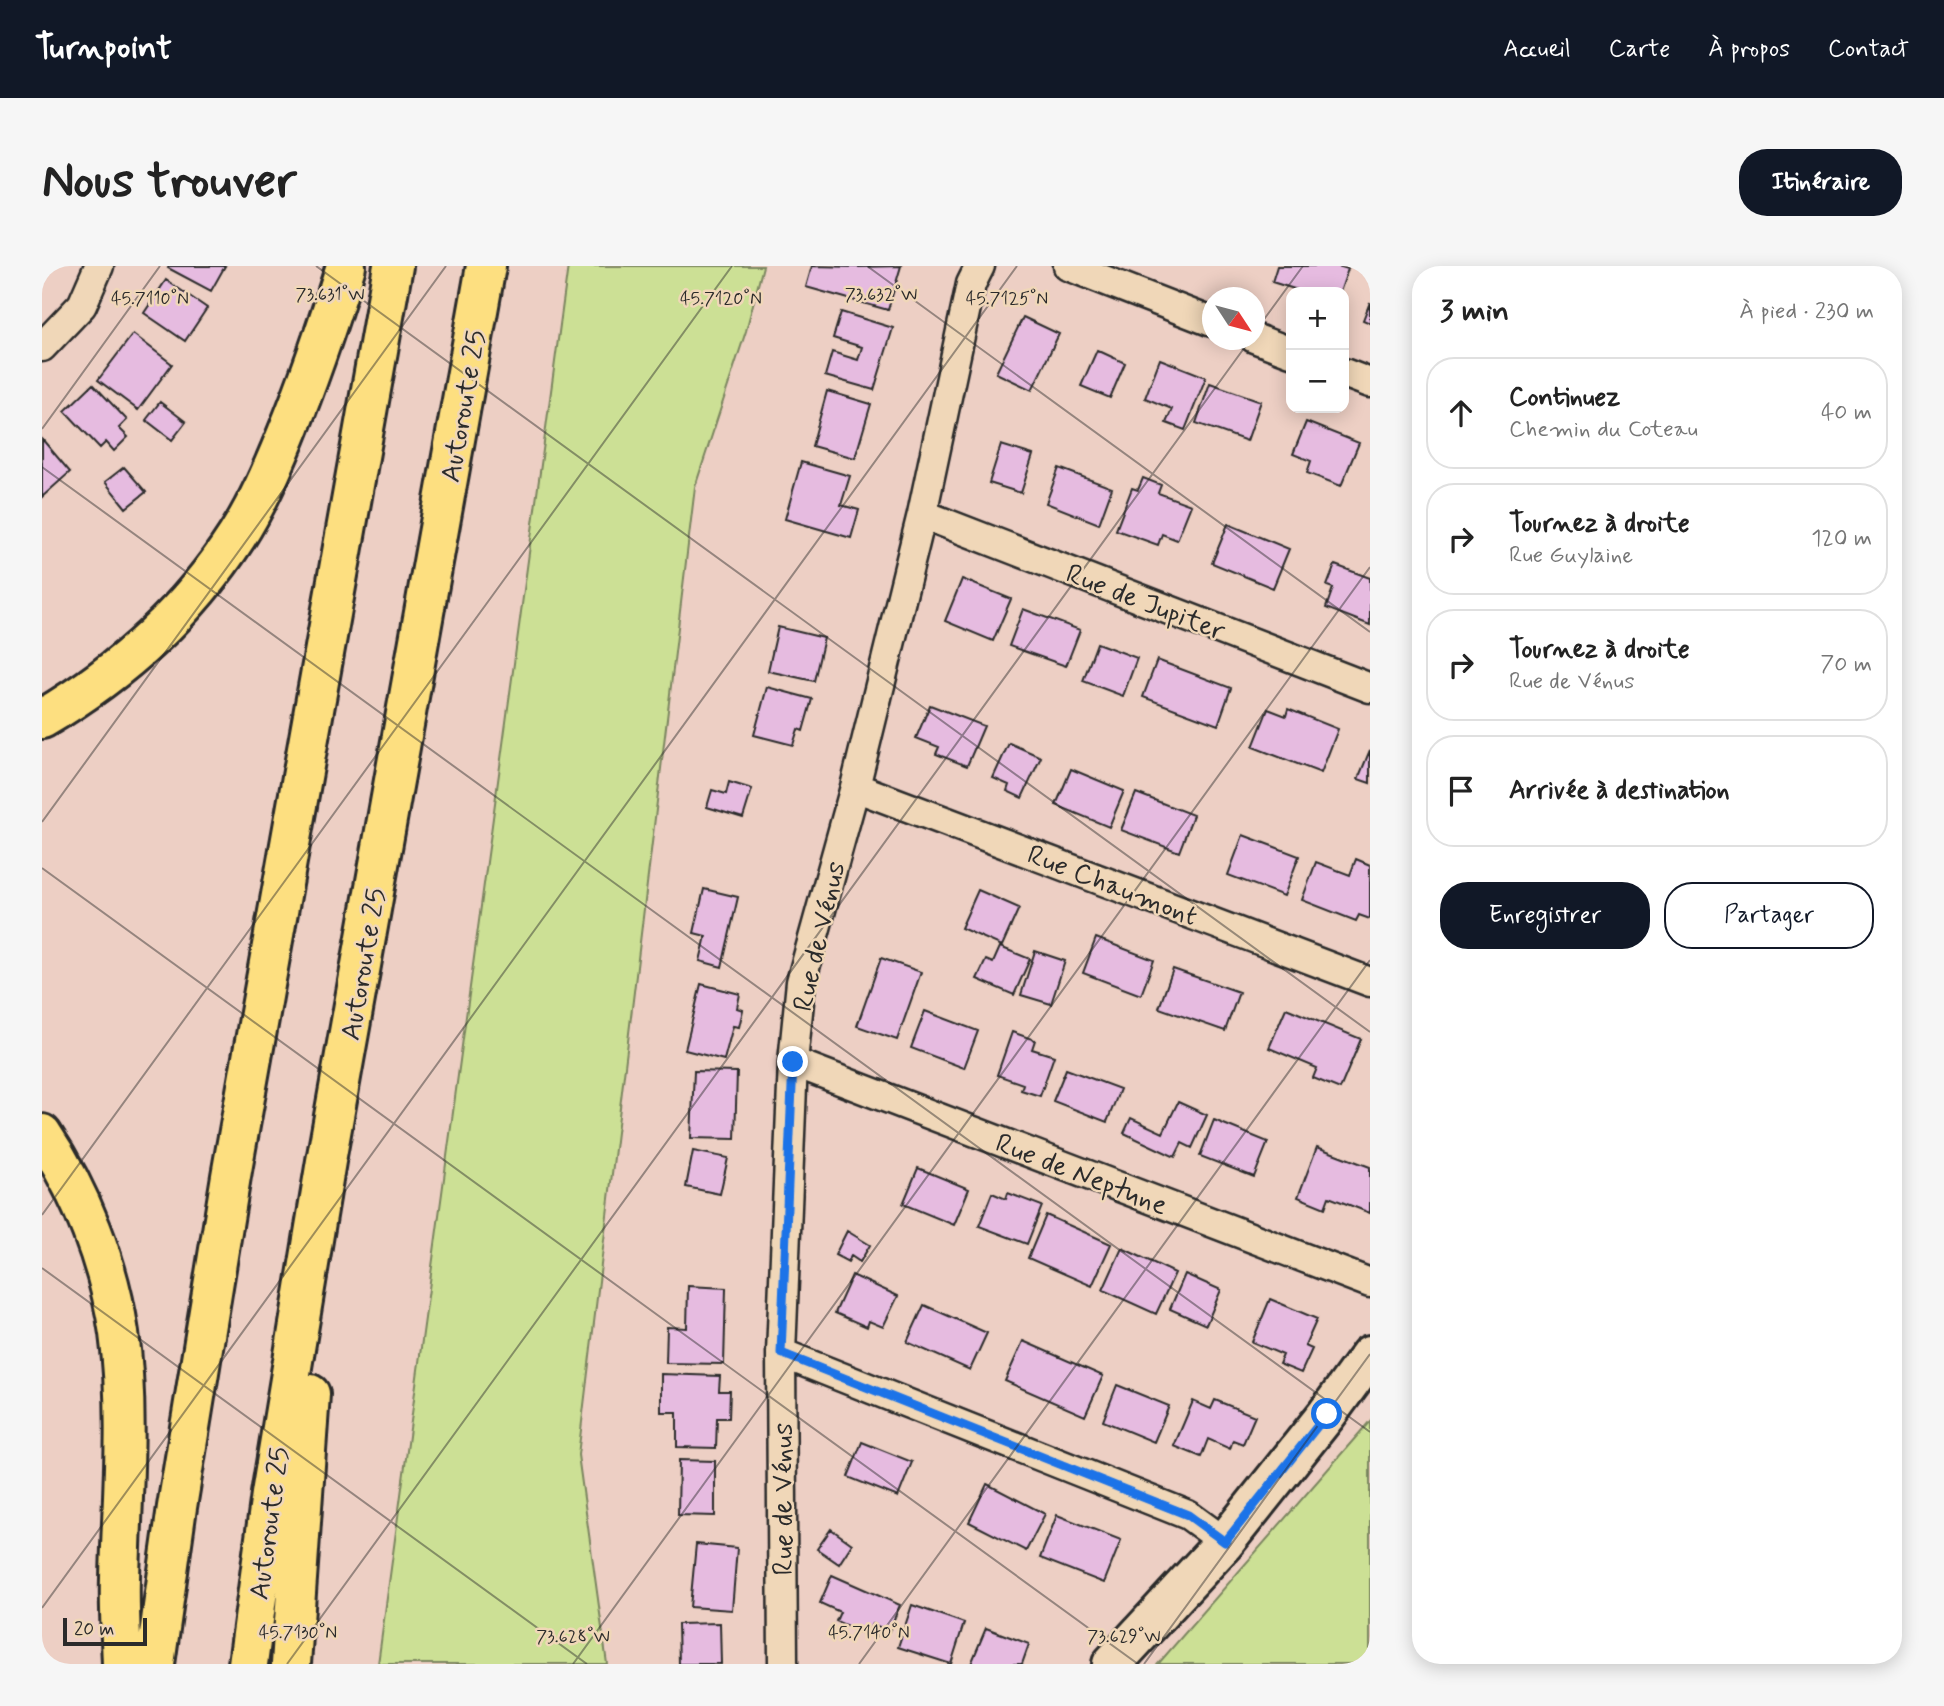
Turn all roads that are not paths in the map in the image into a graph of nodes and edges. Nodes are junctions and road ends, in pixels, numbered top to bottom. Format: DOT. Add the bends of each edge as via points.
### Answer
graph roads {
  1 [pos="99,266"];
  2 [pos="346,266"];
  3 [pos="393,266"];
  4 [pos="486,266"];
  5 [pos="979,266"];
  6 [pos="1068,266"];
  7 [pos="1202,318"];
  8 [pos="1265,342"];
  9 [pos="42,347"];
  10 [pos="1286,350"];
  11 [pos="1349,375"];
  12 [pos="1370,383"];
  13 [pos="922,514"];
  14 [pos="1370,688"];
  15 [pos="42,719"];
  16 [pos="855,787"];
  17 [pos="1370,982"];
  18 [pos="793,1062"];
  19 [pos="42,1134"];
  20 [pos="326,1161"];
  21 [pos="1370,1283"];
  22 [pos="781,1353"];
  23 [pos="1370,1355"];
  24 [pos="1225,1542"];
  25 [pos="122,1664"];
  26 [pos="155,1664"];
  27 [pos="248,1664"];
  28 [pos="291,1664"];
  29 [pos="783,1664"];
  30 [pos="1112,1664"];
  1 -- 9 [label="street" via="82,305"];
  2 -- 15 [label="highway" via="295,413 238,535 200,587 153,637 102,680"];
  3 -- 26 [label="highway" via="226,1202"];
  4 -- 20 [label="highway, Autoroute 25"];
  5 -- 13 [label="street, Rue de Vénus" via="971,284"];
  6 -- 7 [label="street"];
  8 -- 10 [label="street"];
  11 -- 12 [label="street"];
  13 -- 14 [label="street, Rue de Jupiter"];
  13 -- 16 [label="street, Rue de Vénus"];
  16 -- 17 [label="street, Rue Chaumont"];
  16 -- 18 [label="street, Rue de Vénus" via="802,982"];
  18 -- 21 [label="street, Rue de Neptune"];
  18 -- 22 [label="street, Rue de Vénus"];
  19 -- 25 [label="highway" via="93,1236 119,1332 124,1410"];
  20 -- 27 [label="highway, Autoroute 25"];
  20 -- 28 [label="highway"];
  22 -- 24 [label="street" via="1188,1515"];
  22 -- 29 [label="street, Rue de Vénus"];
  23 -- 24 [label="street"];
  24 -- 30 [label="street"];
}
